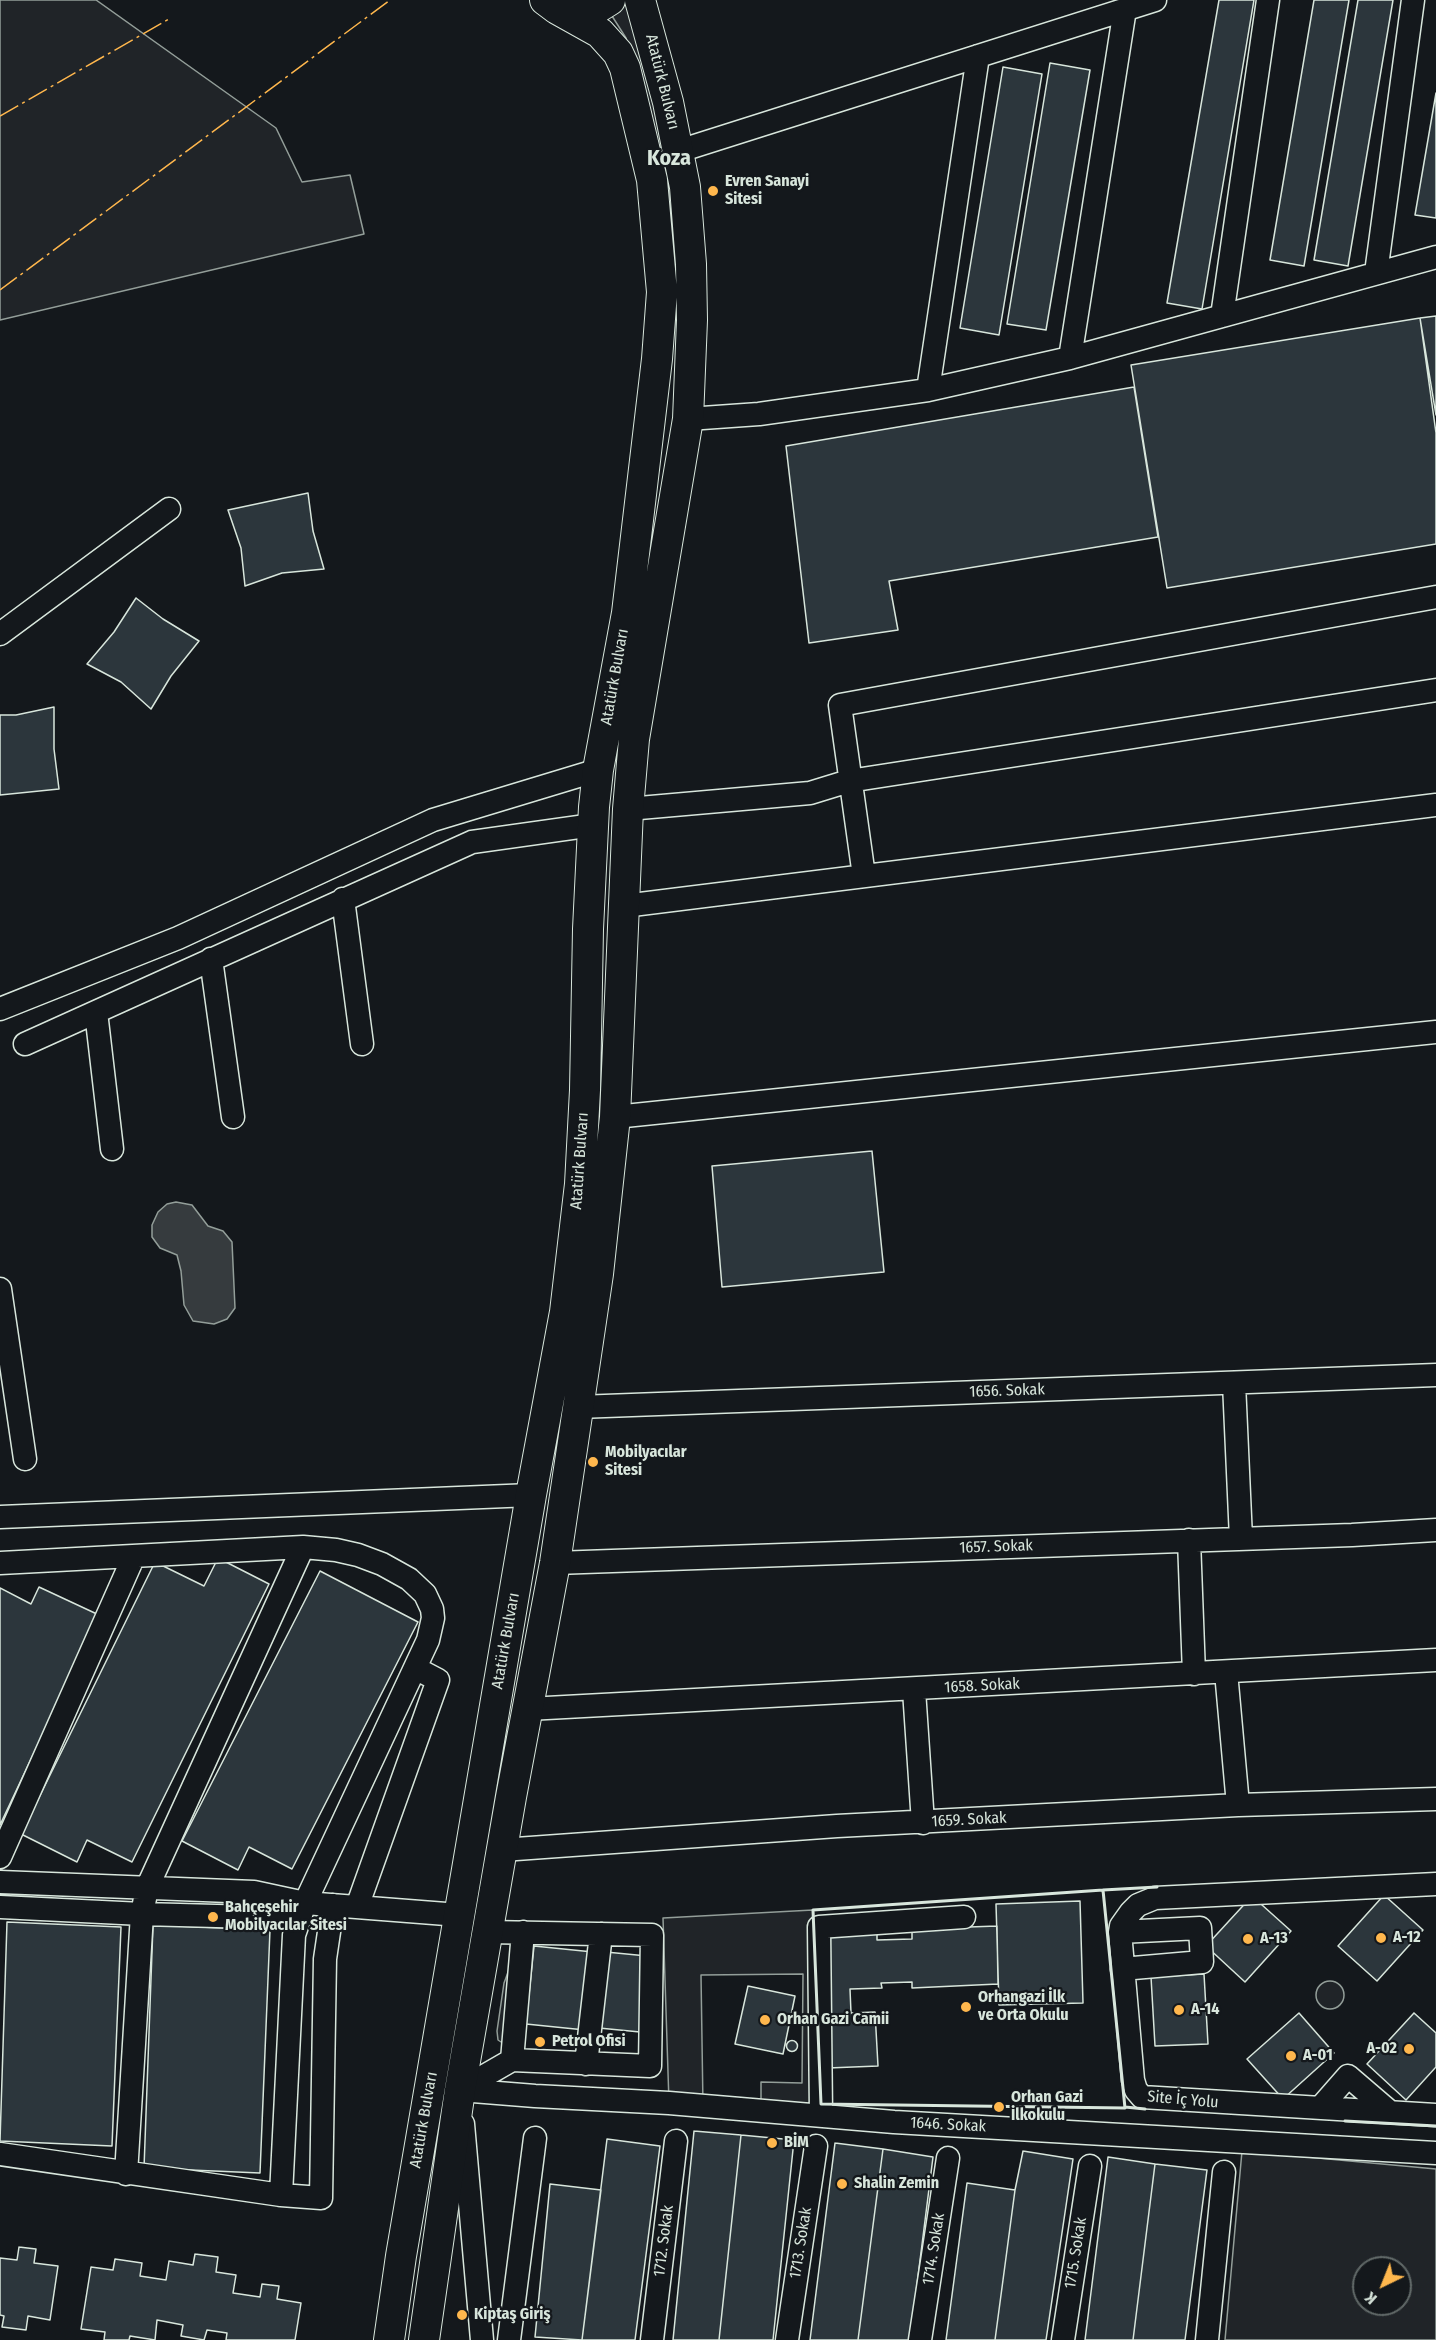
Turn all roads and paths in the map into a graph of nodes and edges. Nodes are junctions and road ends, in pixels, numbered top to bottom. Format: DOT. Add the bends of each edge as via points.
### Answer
graph roads {
  1 [pos="610,0"];
  2 [pos="640,0"];
  3 [pos="1155,0"];
  4 [pos="1268,0"];
  5 [pos="1413,0"];
  6 [pos="551,5"];
  7 [pos="1125,9"];
  8 [pos="978,56"];
  9 [pos="679,151"];
  10 [pos="1436,257"];
  11 [pos="1376,273"];
  12 [pos="1222,316"];
  13 [pos="1070,358"];
  14 [pos="928,390"];
  15 [pos="650,414"];
  16 [pos="688,418"];
  17 [pos="169,509"];
  18 [pos="1436,597"];
  19 [pos="0,634"];
  20 [pos="1436,690"];
  21 [pos="598,770"];
  22 [pos="849,781"];
  23 [pos="1436,805"];
  24 [pos="628,809"];
  25 [pos="593,816"];
  26 [pos="864,876"];
  27 [pos="343,899"];
  28 [pos="624,906"];
  29 [pos="211,960"];
  30 [pos="0,1009"];
  31 [pos="96,1012"];
  32 [pos="1436,1032"];
  33 [pos="25,1044"];
  34 [pos="362,1044"];
  35 [pos="232,1117"];
  36 [pos="615,1117"];
  37 [pos="112,1149"];
  38 [pos="0,1289"];
  39 [pos="1436,1375"];
  40 [pos="1234,1383"];
  41 [pos="578,1407"];
  42 [pos="25,1459"];
  43 [pos="531,1495"];
  44 [pos="0,1517"];
  45 [pos="1436,1530"];
  46 [pos="1241,1539"];
  47 [pos="1189,1540"];
  48 [pos="303,1547"];
  49 [pos="134,1556"];
  50 [pos="0,1563"];
  51 [pos="555,1563"];
  52 [pos="1436,1660"];
  53 [pos="415,1668"];
  54 [pos="1226,1672"];
  55 [pos="1194,1674"];
  56 [pos="914,1690"];
  57 [pos="528,1709"];
  58 [pos="1436,1799"];
  59 [pos="1238,1805"];
  60 [pos="923,1823"];
  61 [pos="502,1850"];
  62 [pos="0,1857"];
  63 [pos="0,1882"];
  64 [pos="1436,1884"];
  65 [pos="147,1888"];
  66 [pos="1198,1896"];
  67 [pos="304,1903"];
  68 [pos="333,1905"];
  69 [pos="0,1906"];
  70 [pos="357,1907"];
  71 [pos="142,1914"];
  72 [pos="459,1915"];
  73 [pos="964,1917"];
  74 [pos="1200,1928"];
  75 [pos="488,1932"];
  76 [pos="523,1932"];
  77 [pos="1120,1932"];
  78 [pos="601,1934"];
  79 [pos="1122,1969"];
  80 [pos="512,2060"];
  81 [pos="586,2064"];
  82 [pos="460,2090"];
  83 [pos="1320,2108"];
  84 [pos="1389,2112"];
  85 [pos="1434,2112"];
  86 [pos="821,2115"];
  87 [pos="535,2138"];
  88 [pos="676,2141"];
  89 [pos="816,2146"];
  90 [pos="1436,2153"];
  91 [pos="0,2154"];
  92 [pos="948,2158"];
  93 [pos="1090,2166"];
  94 [pos="1224,2172"];
  95 [pos="126,2174"];
  96 [pos="280,2195"];
  97 [pos="393,2309"];
  98 [pos="375,2340"];
  99 [pos="389,2340"];
  100 [pos="424,2340"];
  101 [pos="482,2340"];
  102 [pos="509,2340"];
  103 [pos="652,2340"];
  104 [pos="787,2340"];
  105 [pos="920,2340"];
  106 [pos="1063,2340"];
  107 [pos="1207,2340"];
  1 -- 6 [label="main road, Atatürk Bulvarı" via="581,13"];
  2 -- 9 [label="main road, Atatürk Bulvarı"];
  3 -- 7 [label="street"];
  4 -- 12 [label="street"];
  5 -- 11 [label="street"];
  6 -- 15 [label="main road, Atatürk Bulvarı" via="600,33 618,53 632,91 655,208 662,292"];
  7 -- 8 [label="street"];
  7 -- 13 [label="street"];
  8 -- 9 [label="street"];
  8 -- 14 [label="street"];
  9 -- 16 [label="main road, Atatürk Bulvarı" via="691,264"];
  10 -- 11 [label="street"];
  11 -- 12 [label="street"];
  12 -- 13 [label="street"];
  13 -- 14 [label="street"];
  14 -- 16 [label="street" via="759,414"];
  15 -- 16 [label="main road"];
  15 -- 21 [label="main road, Atatürk Bulvarı" via="627,613"];
  16 -- 24 [label="main road, Atatürk Bulvarı" via="634,739"];
  17 -- 19 [label="street"];
  18 -- 22 [label="street" via="840,705"];
  20 -- 22 [label="street"];
  21 -- 25 [label="main road, Atatürk Bulvarı"];
  21 -- 30 [label="street" via="433,820 178,938"];
  22 -- 24 [label="street" via="810,793"];
  22 -- 26 [label="street"];
  23 -- 26 [label="street"];
  24 -- 25 [label="main road"];
  24 -- 28 [label="main road, Atatürk Bulvarı"];
  25 -- 27 [label="street" via="472,842"];
  25 -- 43 [label="main road, Atatürk Bulvarı" via="580,1184 565,1312"];
  26 -- 28 [label="street"];
  27 -- 29 [label="street"];
  27 -- 34 [label="street"];
  28 -- 36 [label="main road, Atatürk Bulvarı"];
  29 -- 31 [label="street"];
  29 -- 35 [label="street"];
  31 -- 33 [label="street"];
  31 -- 37 [label="street"];
  32 -- 36 [label="street"];
  36 -- 41 [label="main road, Atatürk Bulvarı" via="598,1274"];
  38 -- 42 [label="street"];
  39 -- 40 [label="street, 1656. Sokak"];
  40 -- 41 [label="street, 1656. Sokak"];
  40 -- 46 [label="street"];
  41 -- 51 [label="main road, Atatürk Bulvarı"];
  43 -- 44 [label="street"];
  43 -- 72 [label="main road, Atatürk Bulvarı"];
  45 -- 46 [label="street, 1657. Sokak"];
  46 -- 47 [label="street, 1657. Sokak"];
  47 -- 51 [label="street, 1657. Sokak"];
  47 -- 55 [label="street"];
  48 -- 49 [label="street"];
  48 -- 53 [label="street" via="358,1555 401,1575 425,1594 433,1618"];
  48 -- 65 [label="street"];
  49 -- 50 [label="street"];
  49 -- 62 [label="street"];
  51 -- 57 [label="main road, Atatürk Bulvarı"];
  52 -- 54 [label="street, 1658. Sokak"];
  53 -- 67 [label="street"];
  53 -- 70 [label="street" via="438,1680"];
  54 -- 55 [label="street, 1658. Sokak"];
  54 -- 59 [label="street"];
  55 -- 56 [label="street, 1658. Sokak"];
  56 -- 57 [label="street, 1658. Sokak"];
  56 -- 60 [label="street"];
  57 -- 61 [label="main road, Atatürk Bulvarı"];
  58 -- 59 [label="street, 1659. Sokak"];
  59 -- 60 [label="street, 1659. Sokak"];
  60 -- 61 [label="street, 1659. Sokak"];
  61 -- 75 [label="main road, Atatürk Bulvarı"];
  63 -- 65 [label="street"];
  64 -- 66 [label="street"];
  65 -- 67 [label="street" via="254,1892"];
  65 -- 71 [label="street"];
  66 -- 74 [label="street"];
  66 -- 77 [label="street" via="1147,1900 1131,1912"];
  67 -- 68 [label="street"];
  67 -- 71 [label="street" via="254,1917"];
  67 -- 96 [label="street" via="291,1951"];
  68 -- 70 [label="street"];
  68 -- 96 [label="street" via="325,1959 321,2198"];
  69 -- 71 [label="street"];
  70 -- 72 [label="street"];
  71 -- 95 [label="street"];
  72 -- 97 [label="main road, Atatürk Bulvarı"];
  73 -- 86 [label="street" via="819,1927"];
  74 -- 77 [label="street"];
  74 -- 79 [label="street" via="1203,1962"];
  75 -- 76 [label="street"];
  75 -- 82 [label="main road, Atatürk Bulvarı"];
  76 -- 78 [label="street"];
  76 -- 80 [label="street"];
  77 -- 79 [label="street, Site İç Yolu"];
  78 -- 81 [label="street"];
  78 -- 81 [label="street" via="652,1935 650,2066"];
  79 -- 83 [label="street, Site İç Yolu" via="1134,2086 1142,2097"];
  80 -- 81 [label="street"];
  80 -- 82 [label="street"];
  82 -- 86 [label="street, 1646. Sokak"];
  82 -- 100 [label="main road, Atatürk Bulvarı"];
  82 -- 101 [label="street"];
  83 -- 84 [label="street, Site İç Yolu"];
  83 -- 84 [label="street" via="1348,2076"];
  84 -- 85 [label="street, Site İç Yolu"];
  86 -- 90 [label="street, 1646. Sokak"];
  87 -- 102 [label="street"];
  88 -- 103 [label="street, 1712. Sokak"];
  89 -- 104 [label="street, 1713. Sokak"];
  91 -- 95 [label="street"];
  92 -- 105 [label="street, 1714. Sokak"];
  93 -- 106 [label="street, 1715. Sokak"];
  94 -- 107 [label="street"];
  95 -- 96 [label="street"];
  97 -- 98 [label="main road"];
  97 -- 99 [label="main road, Atatürk Bulvarı"];
}
